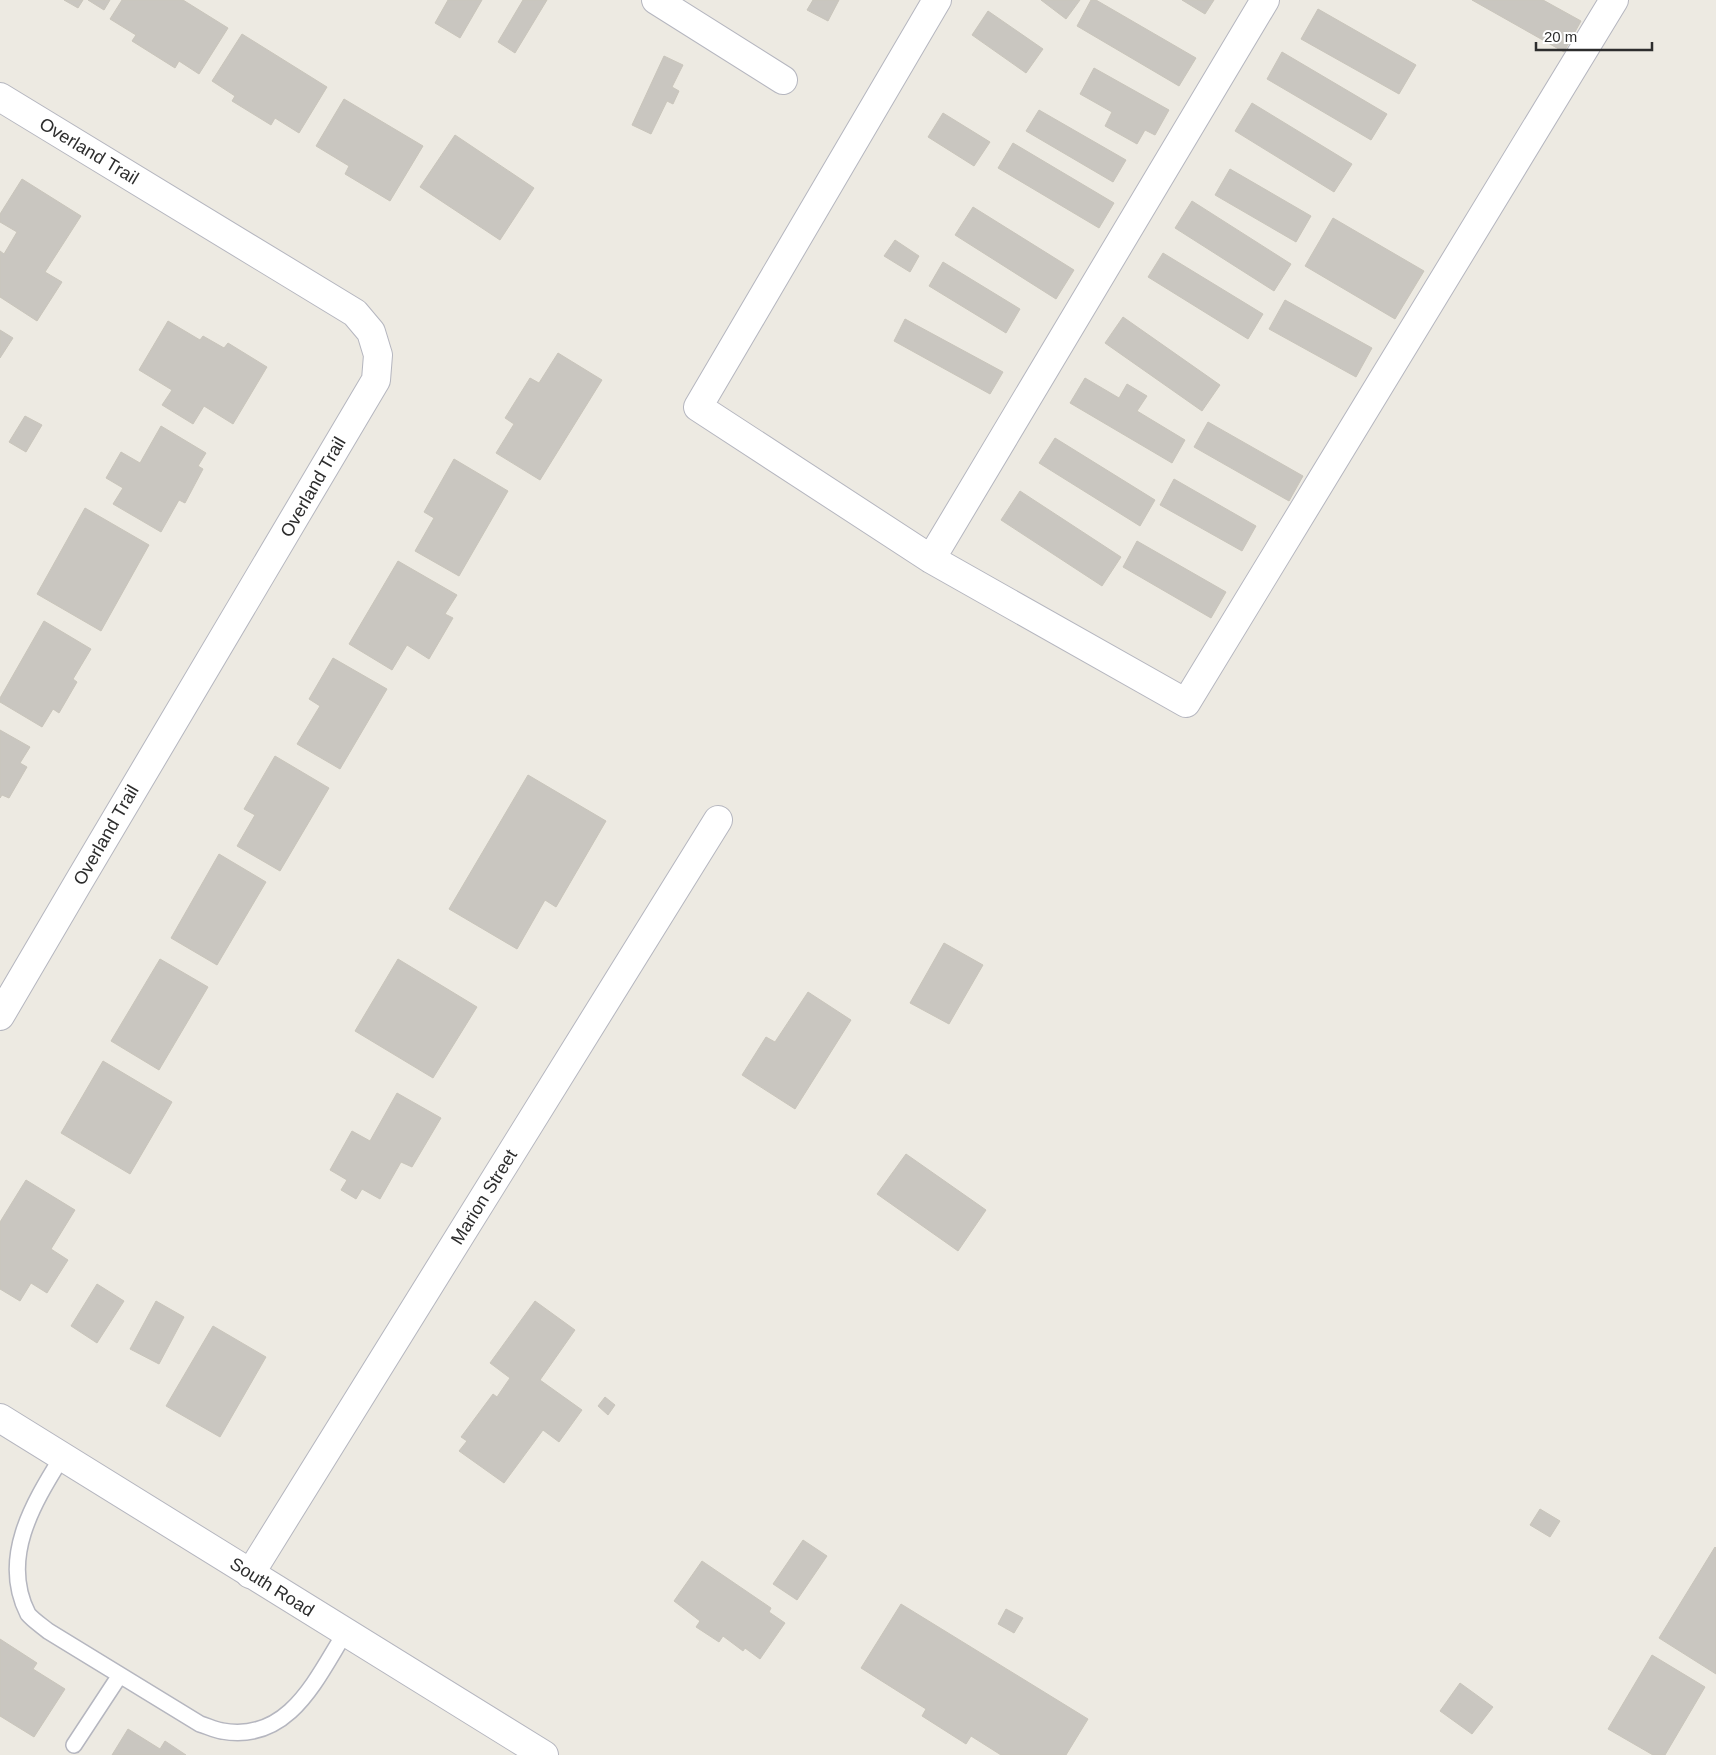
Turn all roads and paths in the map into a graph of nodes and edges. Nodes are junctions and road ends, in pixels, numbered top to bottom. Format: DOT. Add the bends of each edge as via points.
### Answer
graph roads {
  1 [pos="656,0"];
  2 [pos="937,0"];
  3 [pos="1265,0"];
  4 [pos="1614,0"];
  5 [pos="783,80"];
  6 [pos="0,97"];
  7 [pos="931,559"];
  8 [pos="718,820"];
  9 [pos="0,1016"];
  10 [pos="0,1418"];
  11 [pos="62,1457"];
  12 [pos="250,1574"];
  13 [pos="345,1632"];
  14 [pos="120,1675"];
  15 [pos="74,1745"];
  16 [pos="544,1755"];
  1 -- 5 [label="street"];
  2 -- 7 [label="street" via="698,408"];
  3 -- 7 [label="street"];
  4 -- 7 [label="street" via="1186,703"];
  6 -- 9 [label="street, Overland Trail" via="356,313 371,332 378,355 376,380"];
  8 -- 12 [label="street, Marion Street"];
  10 -- 11 [label="street, South Road"];
  11 -- 12 [label="street, South Road"];
  11 -- 14 [label="lane" via="19,1527 9,1564 12,1580 28,1614 48,1631"];
  12 -- 13 [label="street, South Road"];
  13 -- 14 [label="lane" via="300,1704 282,1719 262,1729 240,1733 200,1724"];
  13 -- 16 [label="street, South Road"];
  14 -- 15 [label="lane"];
}
